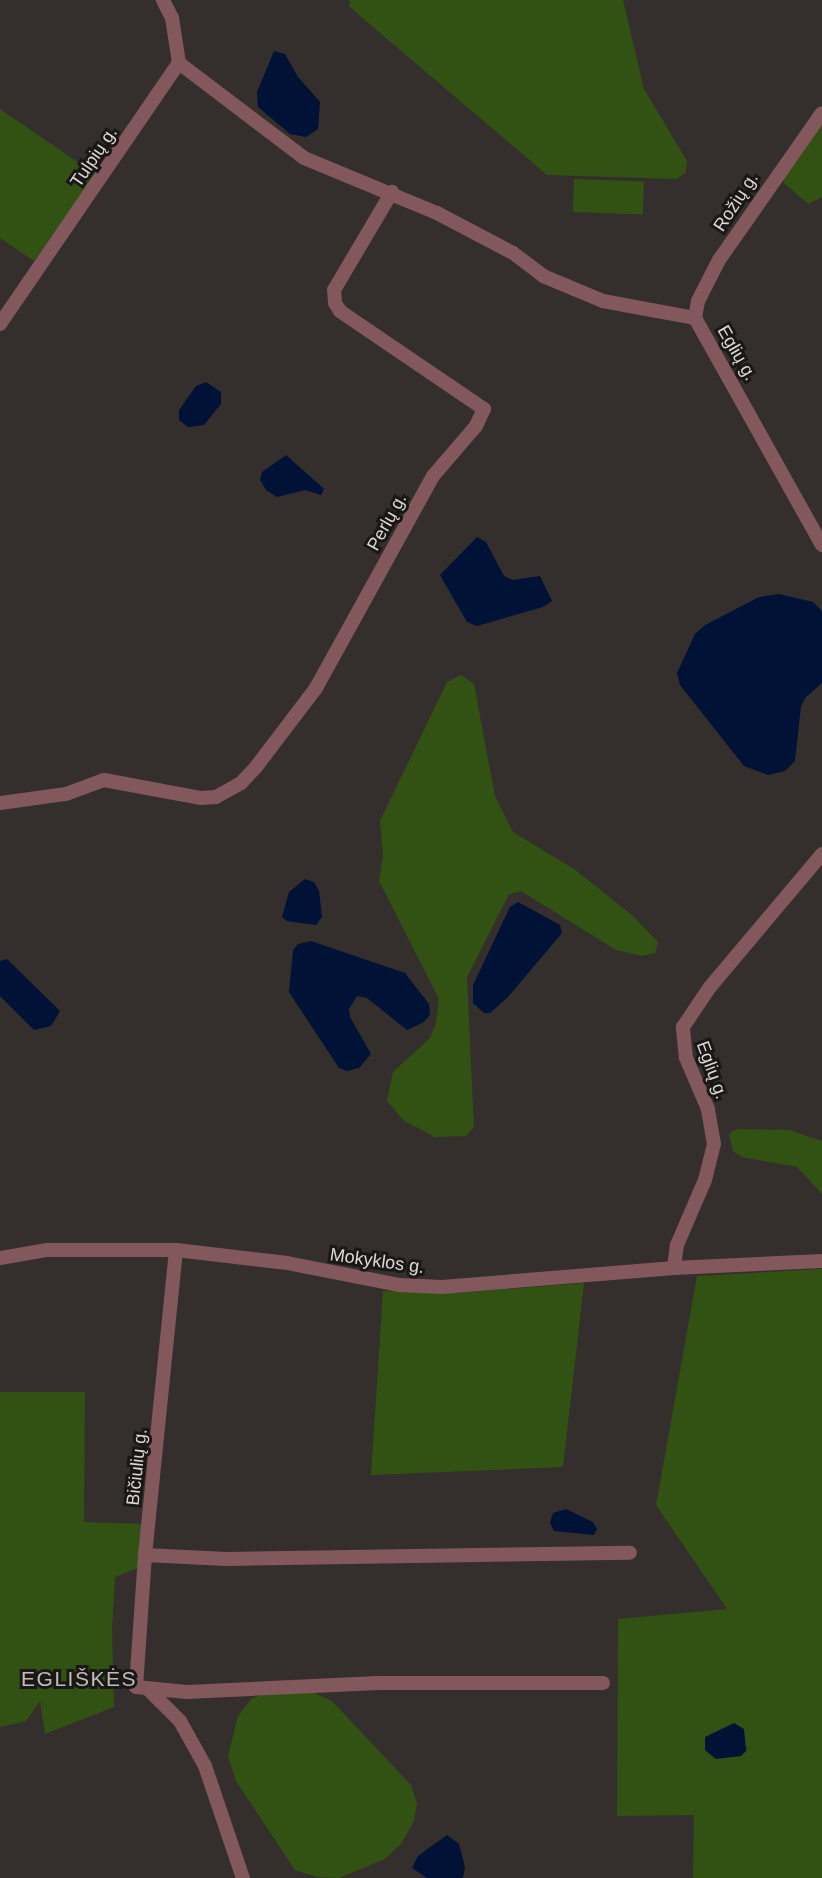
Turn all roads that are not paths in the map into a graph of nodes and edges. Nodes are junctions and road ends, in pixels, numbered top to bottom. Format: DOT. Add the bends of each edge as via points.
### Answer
graph roads {
  1 [pos="163,0"];
  2 [pos="179,63"];
  3 [pos="822,113"];
  4 [pos="392,192"];
  5 [pos="695,318"];
  6 [pos="0,324"];
  7 [pos="822,545"];
  8 [pos="0,803"];
  9 [pos="822,854"];
  10 [pos="177,1250"];
  11 [pos="0,1258"];
  12 [pos="822,1261"];
  13 [pos="674,1268"];
  14 [pos="630,1553"];
  15 [pos="145,1555"];
  16 [pos="603,1683"];
  17 [pos="143,1689"];
  18 [pos="243,1878"];
  1 -- 2 [label="street" via="171,18"];
  2 -- 4 [label="street" via="304,158"];
  2 -- 6 [label="street, Tulpių g."];
  3 -- 5 [label="street, Rožių g." via="719,260 698,302"];
  4 -- 5 [label="street, Eglių g." via="513,253 543,276 603,301"];
  4 -- 8 [label="street, Perlų g." via="334,290 336,303 340,311 484,409 476,426 433,476 316,688 256,767 241,783 216,797 201,798 104,780 66,794"];
  5 -- 7 [label="street, Eglių g."];
  9 -- 13 [label="street, Eglių g." via="710,987 683,1027 686,1058 708,1108 714,1144 705,1180 677,1245"];
  10 -- 11 [label="street, Mokyklos g." via="47,1250"];
  10 -- 13 [label="street, Mokyklos g." via="432,1287"];
  10 -- 15 [label="street, Bičiulių g."];
  12 -- 13 [label="street, Mokyklos g."];
  14 -- 15 [label="street" via="236,1559"];
  15 -- 17 [label="street, Bičiulių g."];
  16 -- 17 [label="street"];
  17 -- 18 [label="street" via="180,1722 205,1766"];
}
